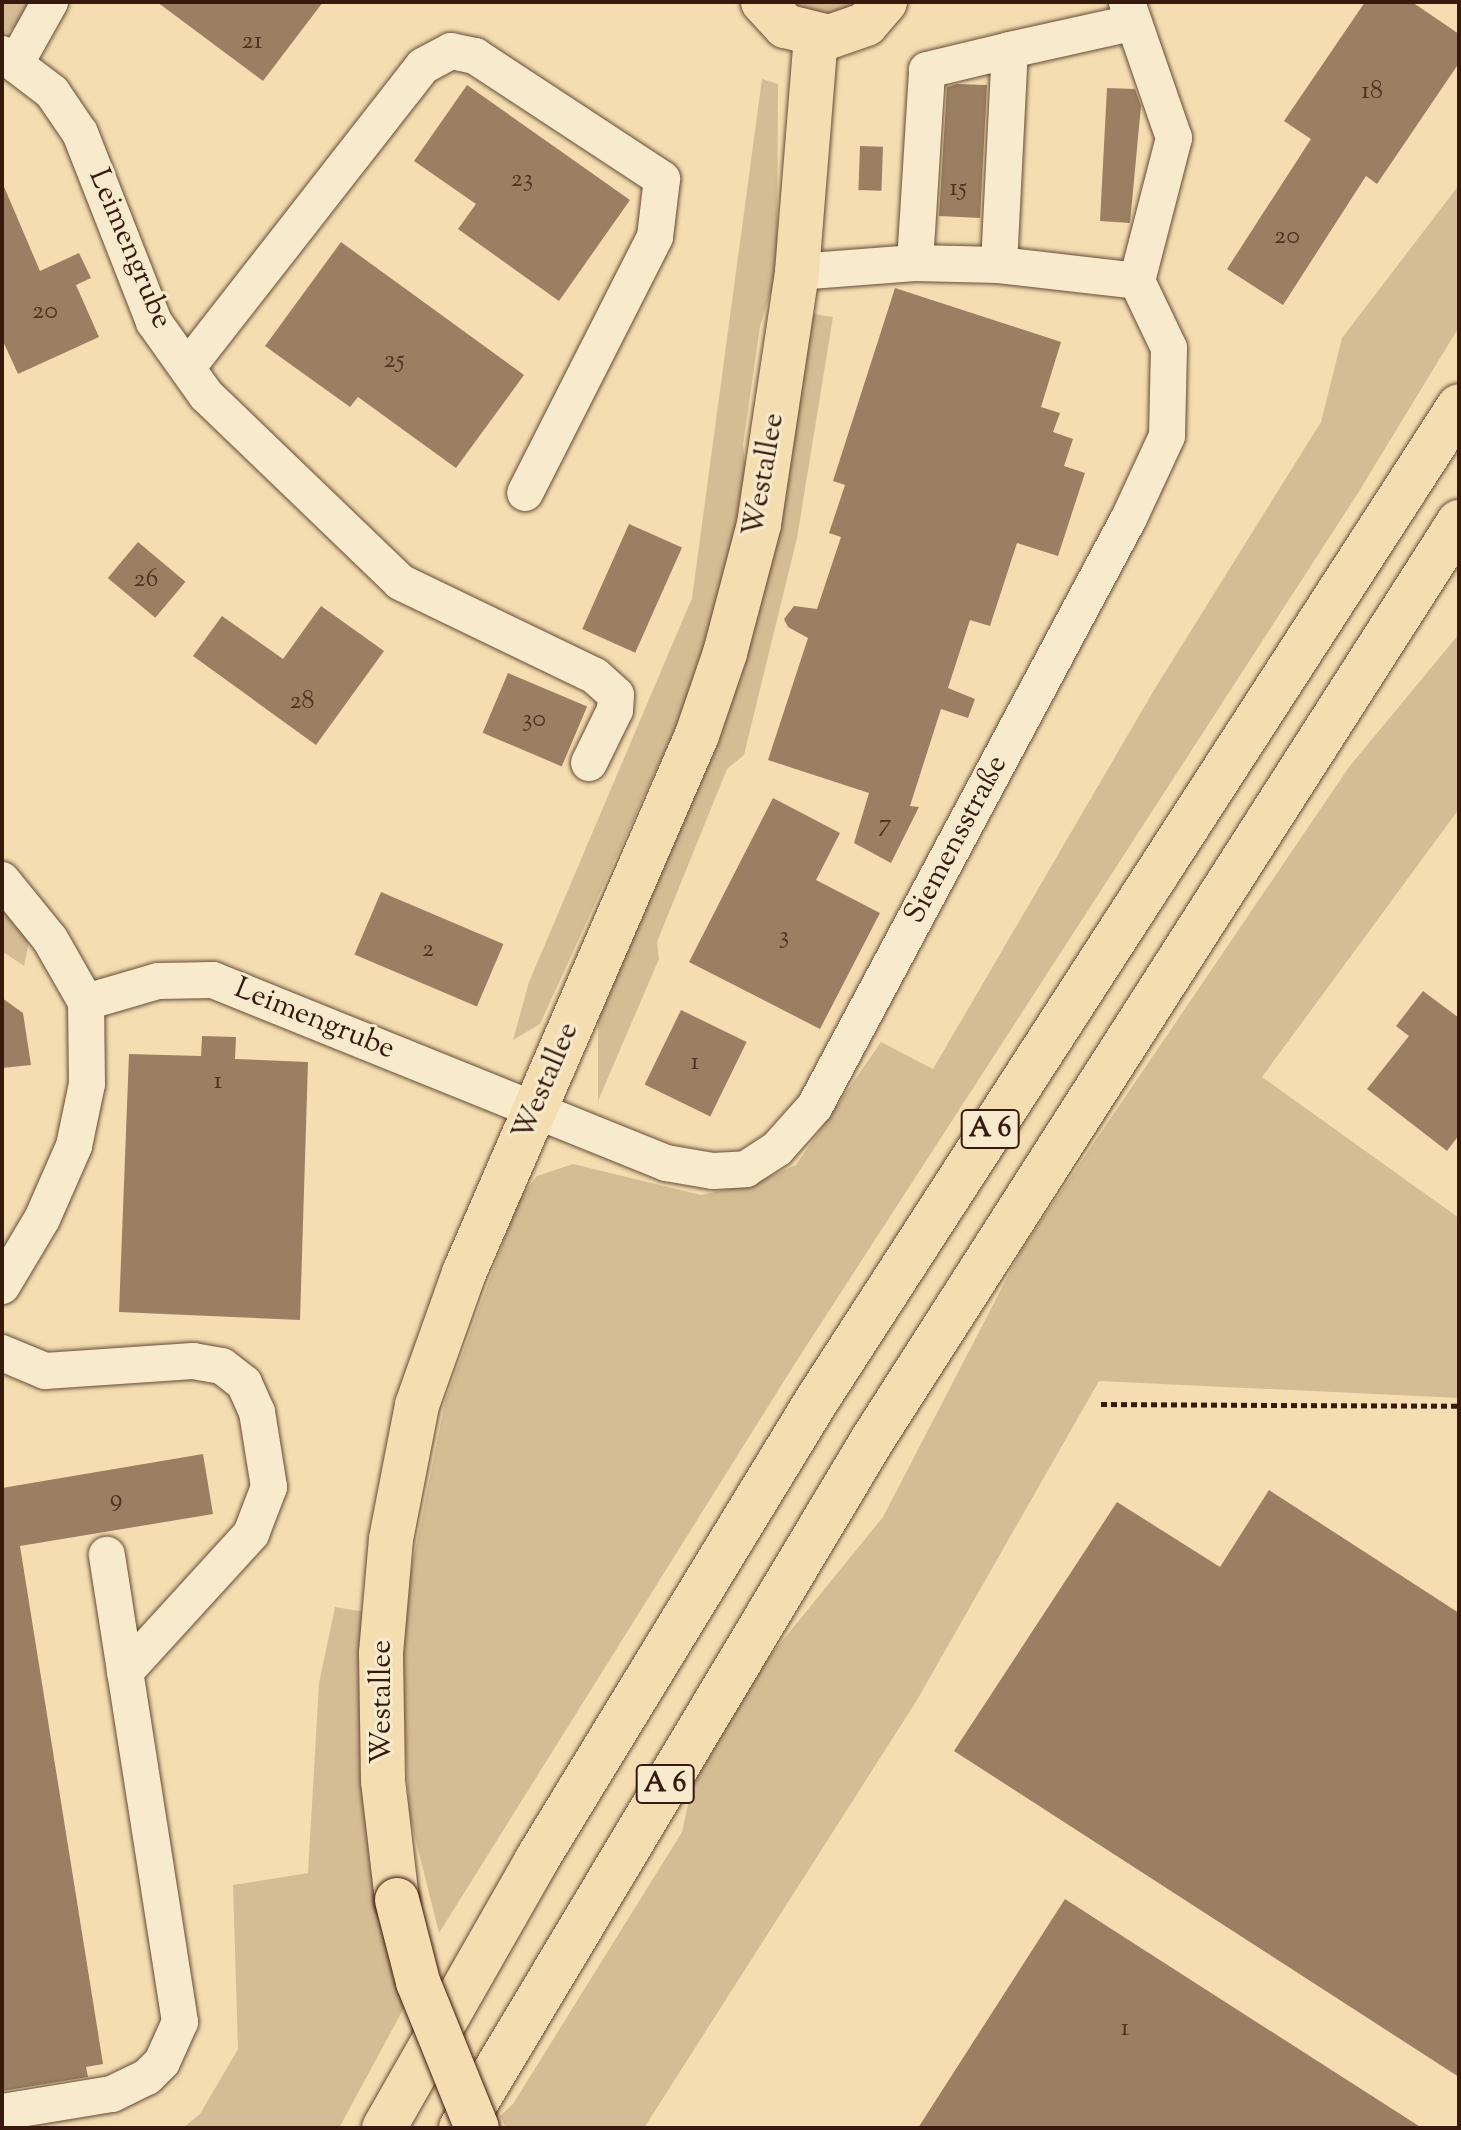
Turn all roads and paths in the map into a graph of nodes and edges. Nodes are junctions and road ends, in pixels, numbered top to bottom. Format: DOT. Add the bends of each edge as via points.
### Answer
graph roads {
  1 [pos="50,2"];
  2 [pos="763,2"];
  3 [pos="885,2"];
  4 [pos="1130,13"];
  5 [pos="816,37"];
  6 [pos="1010,50"];
  7 [pos="9,57"];
  8 [pos="915,263"];
  9 [pos="999,265"];
  10 [pos="797,272"];
  11 [pos="1137,281"];
  12 [pos="187,368"];
  13 [pos="1459,406"];
  14 [pos="525,493"];
  15 [pos="1459,522"];
  16 [pos="1459,578"];
  17 [pos="1402,615"];
  18 [pos="589,763"];
  19 [pos="2,880"];
  20 [pos="86,1002"];
  21 [pos="534,1111"];
  22 [pos="2,1286"];
  23 [pos="2,1353"];
  24 [pos="1101,1404"];
  25 [pos="1459,1406"];
  26 [pos="107,1555"];
  27 [pos="125,1672"];
  28 [pos="2,2112"];
  29 [pos="384,2128"];
  30 [pos="461,2128"];
  31 [pos="477,2128"];
  1 -- 7 [label="street"];
  2 -- 5 [label="main road" via="785,26"];
  3 -- 5 [label="main road" via="854,31"];
  4 -- 6 [label="street"];
  4 -- 11 [label="street" via="1174,138"];
  5 -- 10 [label="main road, Westallee"];
  6 -- 8 [label="street" via="927,70"];
  6 -- 9 [label="street"];
  7 -- 12 [label="street, Leimengrube" via="52,92 80,133 154,322"];
  8 -- 9 [label="street"];
  8 -- 10 [label="street"];
  9 -- 11 [label="street"];
  10 -- 21 [label="main road, Westallee" via="759,524 725,653 697,735"];
  11 -- 21 [label="street, Siemensstraße" via="1169,348 1167,436 1129,518 815,1106 777,1149 746,1169 713,1171 666,1163"];
  12 -- 14 [label="street" via="423,66 451,51 475,56 662,179 655,237"];
  12 -- 18 [label="street, Leimengrube" via="206,395 400,582 595,676 616,695 615,710"];
  13 -- 29 [label="main road, A 6" via="809,1413 536,1861"];
  15 -- 17 [label="main road, A 6"];
  16 -- 17 [label="main road"];
  17 -- 30 [label="main road, A 6" via="871,1442"];
  19 -- 20 [label="street" via="50,939"];
  20 -- 21 [label="street, Leimengrube" via="158,981 213,980"];
  20 -- 22 [label="street" via="87,1084 74,1146 42,1219"];
  21 -- 31 [label="main road, Westallee, bridge" via="464,1273 417,1405 391,1539 381,1653 383,1781 397,1900 418,1982"];
  23 -- 27 [label="street" via="45,1371 193,1361 222,1366 244,1383 257,1412 269,1487 251,1534"];
  24 -- 25 [label="path"];
  26 -- 27 [label="street"];
  27 -- 28 [label="street" via="180,2022 162,2062 147,2077 112,2094"];
}
